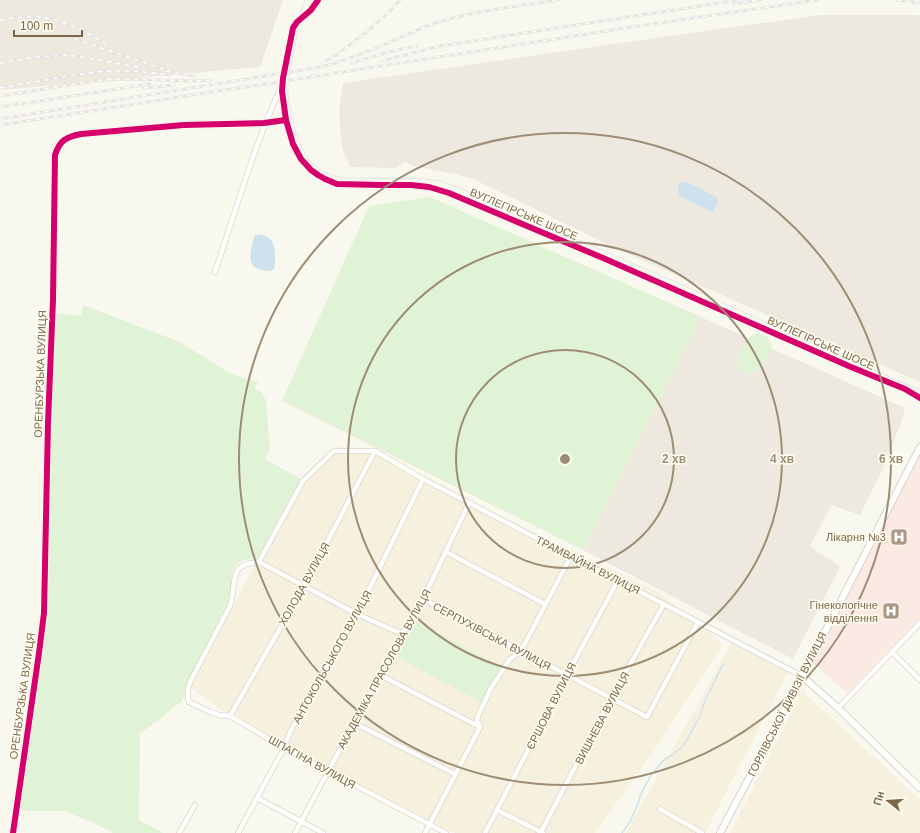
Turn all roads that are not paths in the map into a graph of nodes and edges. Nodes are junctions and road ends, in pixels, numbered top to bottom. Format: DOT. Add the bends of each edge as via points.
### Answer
graph roads {
  1 [pos="318,0"];
  2 [pos="282,85"];
  3 [pos="286,120"];
  4 [pos="265,123"];
  5 [pos="215,272"];
  6 [pos="920,398"];
  7 [pos="920,447"];
  8 [pos="375,451"];
  9 [pos="423,479"];
  10 [pos="469,503"];
  11 [pos="446,552"];
  12 [pos="571,556"];
  13 [pos="260,562"];
  14 [pos="618,580"];
  15 [pos="304,586"];
  16 [pos="423,599"];
  17 [pos="545,604"];
  18 [pos="664,604"];
  19 [pos="357,614"];
  20 [pos="698,622"];
  21 [pos="920,623"];
  22 [pos="402,634"];
  23 [pos="521,651"];
  24 [pos="892,652"];
  25 [pos="380,674"];
  26 [pos="567,675"];
  27 [pos="802,676"];
  28 [pos="920,680"];
  29 [pos="611,698"];
  30 [pos="838,708"];
  31 [pos="230,716"];
  32 [pos="354,723"];
  33 [pos="480,727"];
  34 [pos="284,748"];
  35 [pos="327,772"];
  36 [pos="456,774"];
  37 [pos="920,788"];
  38 [pos="257,798"];
  39 [pos="195,804"];
  40 [pos="660,809"];
  41 [pos="498,810"];
  42 [pos="301,822"];
  43 [pos="429,824"];
  44 [pos="13,833"];
  45 [pos="179,833"];
  46 [pos="238,833"];
  47 [pos="295,833"];
  48 [pos="323,833"];
  49 [pos="424,833"];
  50 [pos="446,833"];
  51 [pos="485,833"];
  52 [pos="542,833"];
  53 [pos="702,833"];
  54 [pos="720,833"];
  1 -- 2 [label="street, ВУГЛЕГІРСЬКЕ ШОСЕ" via="293,28"];
  2 -- 3 [label="street, ВУГЛЕГІРСЬКЕ ШОСЕ"];
  2 -- 4 [label="street"];
  3 -- 4 [label="street, ОРЕНБУРЗЬКА ВУЛИЦЯ"];
  3 -- 6 [label="street, ВУГЛЕГІРСЬКЕ ШОСЕ" via="293,144 301,159 311,170 331,182 344,185 411,185 438,189 589,252"];
  4 -- 5 [label="street"];
  4 -- 44 [label="street, ОРЕНБУРЗЬКА ВУЛИЦЯ" via="184,125 81,134 66,138 57,149 44,613"];
  7 -- 27 [label="street, ГОРЛІВСЬКОЇ ДИВІЗІЇ ВУЛИЦЯ"];
  8 -- 9 [label="street, ТРАМВАЙНА ВУЛИЦЯ"];
  8 -- 13 [label="street" via="334,451 303,481"];
  8 -- 15 [label="street, ХОЛОДА ВУЛИЦЯ"];
  9 -- 10 [label="street, ТРАМВАЙНА ВУЛИЦЯ"];
  9 -- 19 [label="street, АНТОКОЛЬСЬКОГО ВУЛИЦЯ"];
  10 -- 11 [label="street, АКАДЕМІКА ПРАСОЛОВА ВУЛИЦЯ"];
  10 -- 12 [label="street, ТРАМВАЙНА ВУЛИЦЯ"];
  11 -- 16 [label="street, АКАДЕМІКА ПРАСОЛОВА ВУЛИЦЯ"];
  11 -- 17 [label="street"];
  12 -- 14 [label="street, ТРАМВАЙНА ВУЛИЦЯ"];
  12 -- 17 [label="street"];
  13 -- 15 [label="street"];
  13 -- 31 [label="street, ШПАГІНА ВУЛИЦЯ" via="245,564 236,572 230,606 191,680 187,694 189,702 210,712"];
  14 -- 18 [label="street, ТРАМВАЙНА ВУЛИЦЯ"];
  14 -- 26 [label="street, ЄРШОВА ВУЛИЦЯ"];
  15 -- 19 [label="street"];
  15 -- 31 [label="street, ХОЛОДА ВУЛИЦЯ"];
  16 -- 22 [label="street, АКАДЕМІКА ПРАСОЛОВА ВУЛИЦЯ"];
  16 -- 23 [label="street, СЕРПУХІВСЬКА ВУЛИЦЯ"];
  17 -- 23 [label="street"];
  18 -- 20 [label="street, ТРАМВАЙНА ВУЛИЦЯ"];
  18 -- 29 [label="street, ВИШНЕВА ВУЛИЦЯ"];
  19 -- 22 [label="street"];
  19 -- 34 [label="street, АНТОКОЛЬСЬКОГО ВУЛИЦЯ" via="291,730"];
  20 -- 27 [label="street, ТРАМВАЙНА ВУЛИЦЯ"];
  20 -- 29 [label="street, СЕРПУХІВСЬКА ВУЛИЦЯ" via="647,717"];
  21 -- 24 [label="street"];
  22 -- 25 [label="street, АКАДЕМІКА ПРАСОЛОВА ВУЛИЦЯ"];
  23 -- 26 [label="street, СЕРПУХІВСЬКА ВУЛИЦЯ"];
  23 -- 33 [label="street" via="510,659 491,688 478,716"];
  24 -- 28 [label="street"];
  24 -- 30 [label="street"];
  25 -- 32 [label="street, АКАДЕМІКА ПРАСОЛОВА ВУЛИЦЯ"];
  25 -- 33 [label="street"];
  26 -- 29 [label="street, СЕРПУХІВСЬКА ВУЛИЦЯ"];
  26 -- 41 [label="street, ЄРШОВА ВУЛИЦЯ"];
  27 -- 30 [label="street"];
  27 -- 54 [label="street, ГОРЛІВСЬКОЇ ДИВІЗІЇ ВУЛИЦЯ"];
  29 -- 52 [label="street, ВИШНЕВА ВУЛИЦЯ"];
  30 -- 37 [label="street"];
  31 -- 34 [label="street, ШПАГІНА ВУЛИЦЯ"];
  32 -- 35 [label="street, АКАДЕМІКА ПРАСОЛОВА ВУЛИЦЯ"];
  32 -- 36 [label="street"];
  33 -- 36 [label="street"];
  34 -- 35 [label="street, ШПАГІНА ВУЛИЦЯ"];
  34 -- 38 [label="street, АНТОКОЛЬСЬКОГО ВУЛИЦЯ"];
  35 -- 42 [label="street, АКАДЕМІКА ПРАСОЛОВА ВУЛИЦЯ"];
  35 -- 43 [label="street, ШПАГІНА ВУЛИЦЯ"];
  36 -- 43 [label="street"];
  38 -- 42 [label="street"];
  38 -- 46 [label="street, АНТОКОЛЬСЬКОГО ВУЛИЦЯ"];
  39 -- 45 [label="street"];
  40 -- 53 [label="street"];
  41 -- 51 [label="street, ЄРШОВА ВУЛИЦЯ"];
  41 -- 52 [label="street"];
  42 -- 47 [label="street, АКАДЕМІКА ПРАСОЛОВА ВУЛИЦЯ"];
  42 -- 48 [label="street"];
  43 -- 49 [label="street"];
  43 -- 50 [label="street, ШПАГІНА ВУЛИЦЯ"];
}
